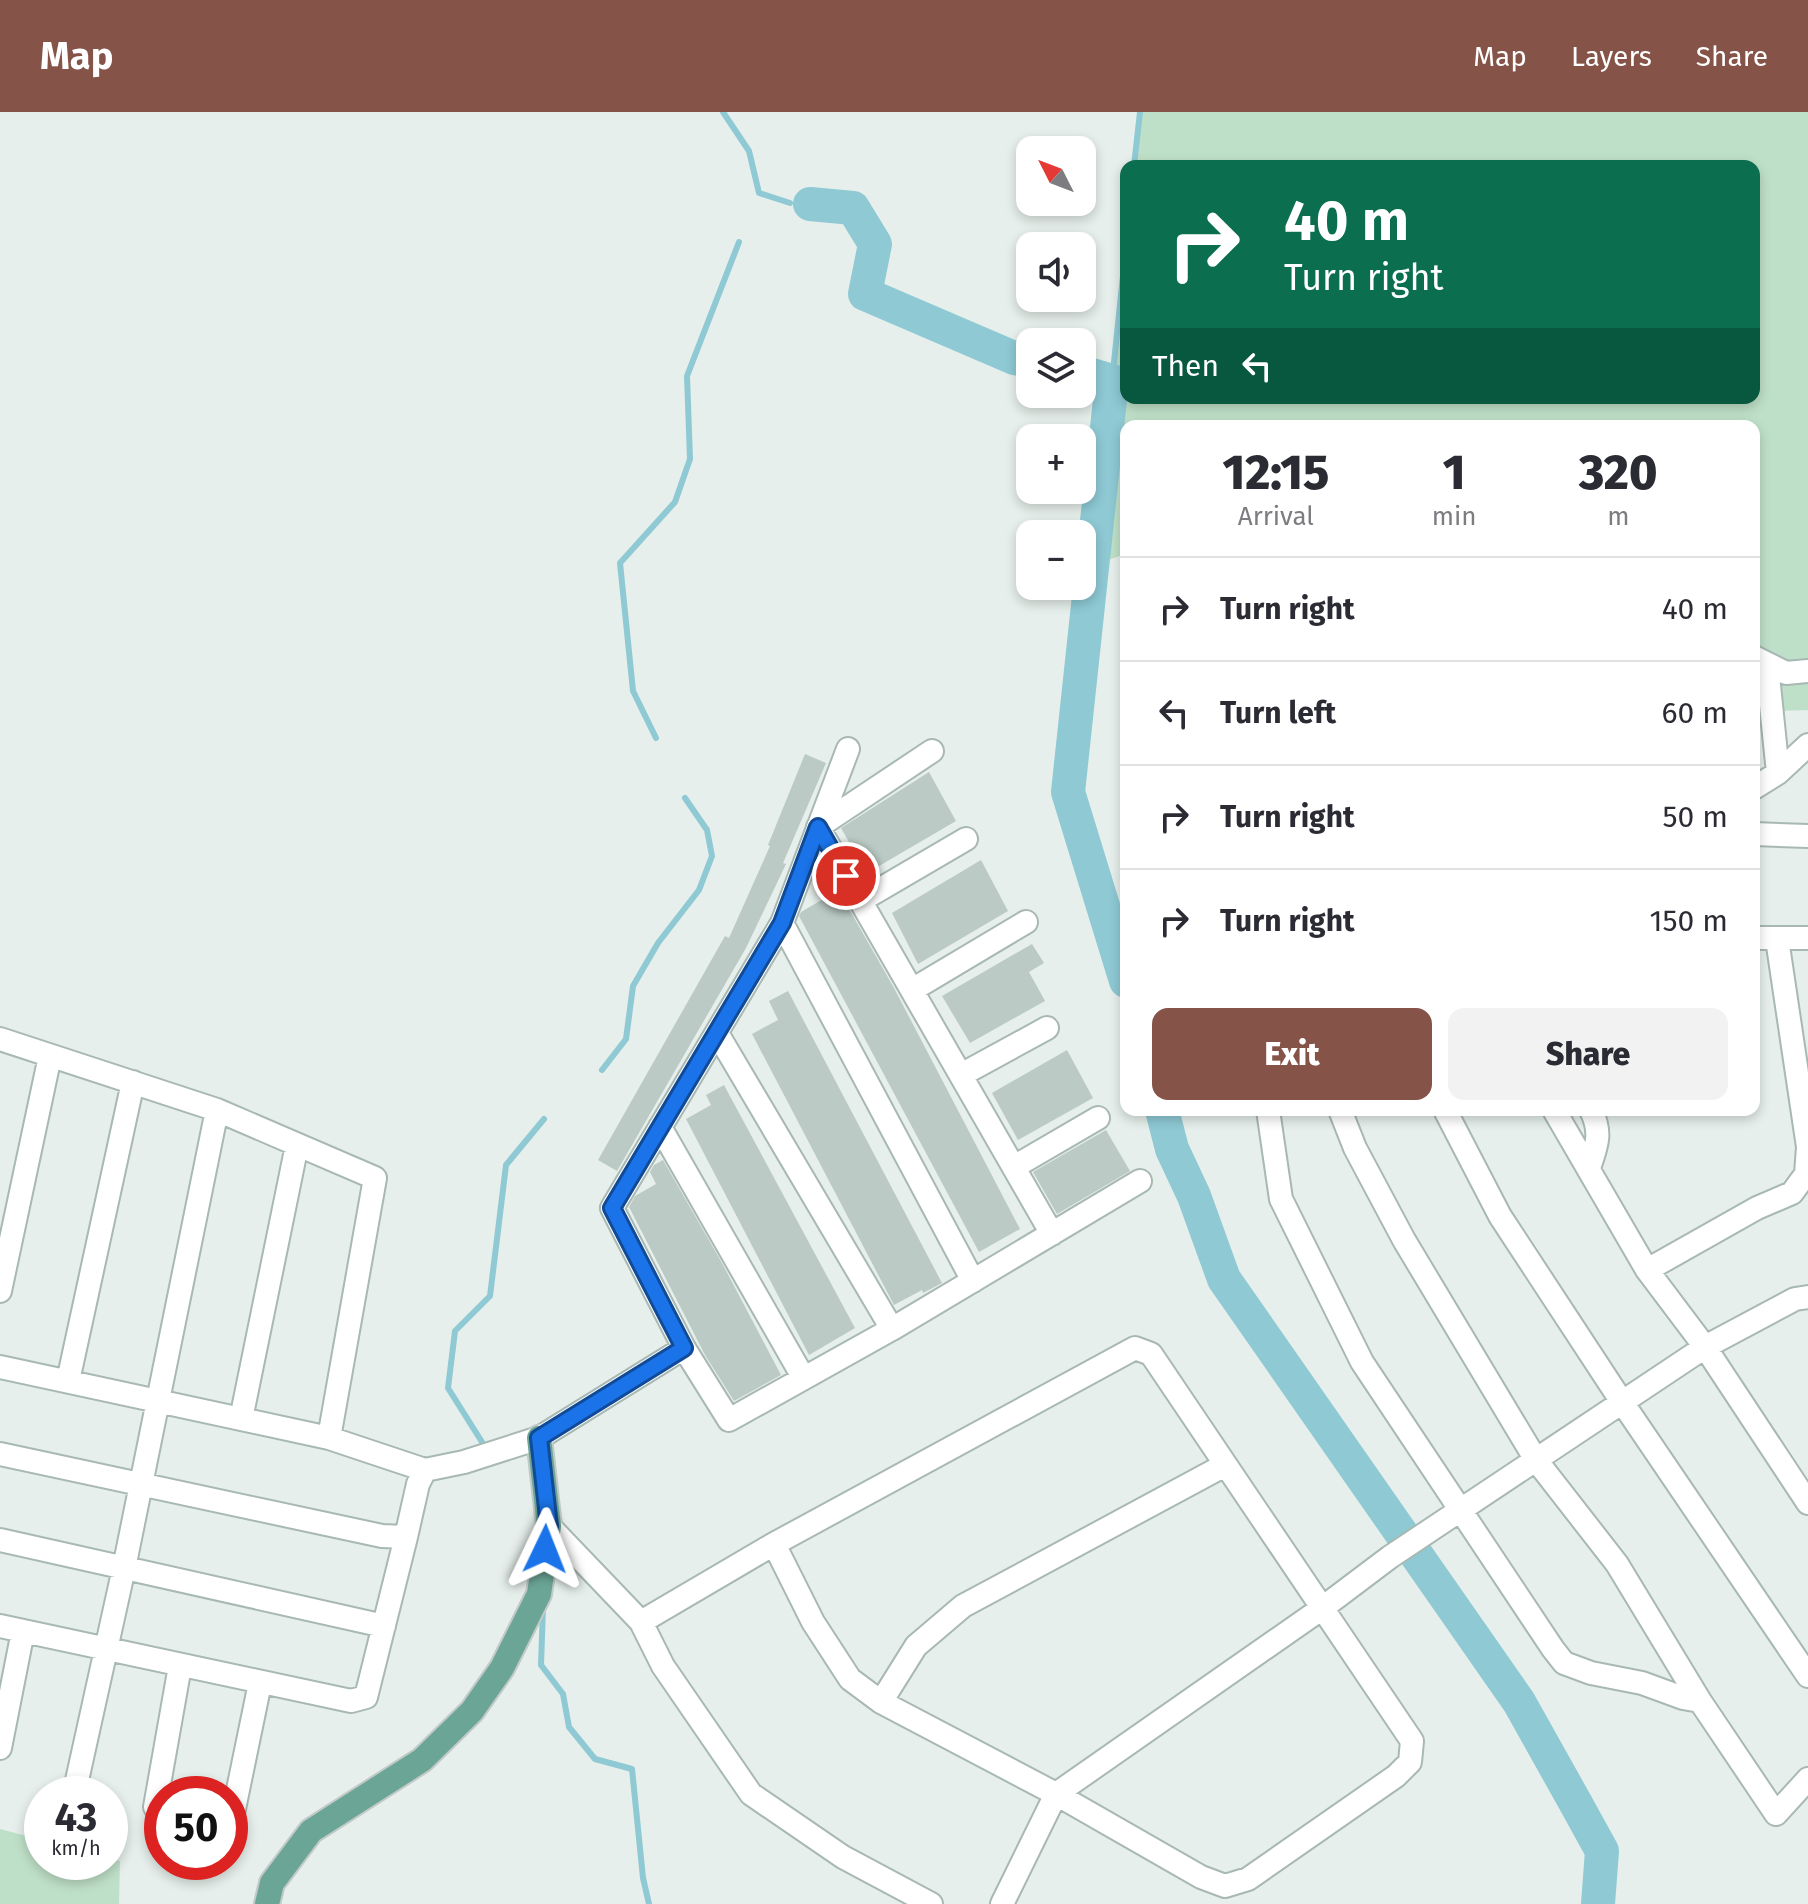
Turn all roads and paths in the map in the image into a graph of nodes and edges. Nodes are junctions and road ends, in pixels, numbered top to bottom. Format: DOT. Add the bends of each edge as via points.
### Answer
graph roads {
  1 [pos="1761,662"];
  2 [pos="1808,671"];
  3 [pos="1808,745"];
  4 [pos="848,749"];
  5 [pos="932,751"];
  6 [pos="1778,773"];
  7 [pos="1760,784"];
  8 [pos="818,827"];
  9 [pos="1760,834"];
  10 [pos="1808,836"];
  11 [pos="966,839"];
  12 [pos="860,901"];
  13 [pos="1026,922"];
  14 [pos="782,923"];
  15 [pos="1760,938"];
  16 [pos="1808,938"];
  17 [pos="1777,939"];
  18 [pos="912,990"];
  19 [pos="1047,1028"];
  20 [pos="717,1033"];
  21 [pos="0,1039"];
  22 [pos="50,1056"];
  23 [pos="961,1075"];
  24 [pos="133,1082"];
  25 [pos="217,1110"];
  26 [pos="1269,1116"];
  27 [pos="1342,1116"];
  28 [pos="1448,1116"];
  29 [pos="1558,1116"];
  30 [pos="1594,1116"];
  31 [pos="1098,1118"];
  32 [pos="660,1127"];
  33 [pos="297,1145"];
  34 [pos="1014,1167"];
  35 [pos="1589,1168"];
  36 [pos="1140,1181"];
  37 [pos="1052,1234"];
  38 [pos="1647,1270"];
  39 [pos="973,1281"];
  40 [pos="0,1291"];
  41 [pos="1802,1298"];
  42 [pos="1808,1319"];
  43 [pos="892,1329"];
  44 [pos="1705,1347"];
  45 [pos="684,1348"];
  46 [pos="0,1367"];
  47 [pos="803,1377"];
  48 [pos="68,1381"];
  49 [pos="157,1401"];
  50 [pos="1622,1402"];
  51 [pos="241,1419"];
  52 [pos="329,1438"];
  53 [pos="539,1438"];
  54 [pos="0,1454"];
  55 [pos="1536,1460"];
  56 [pos="1225,1465"];
  57 [pos="425,1470"];
  58 [pos="141,1485"];
  59 [pos="1808,1503"];
  60 [pos="1461,1510"];
  61 [pos="549,1526"];
  62 [pos="406,1537"];
  63 [pos="0,1540"];
  64 [pos="774,1544"];
  65 [pos="124,1568"];
  66 [pos="1321,1609"];
  67 [pos="641,1622"];
  68 [pos="0,1626"];
  69 [pos="384,1626"];
  70 [pos="23,1631"];
  71 [pos="107,1649"];
  72 [pos="180,1666"];
  73 [pos="1808,1676"];
  74 [pos="260,1683"];
  75 [pos="1700,1701"];
  76 [pos="881,1702"];
  77 [pos="0,1748"];
  78 [pos="78,1776"];
  79 [pos="160,1776"];
  80 [pos="241,1776"];
  81 [pos="1808,1779"];
  82 [pos="1056,1794"];
  83 [pos="267,1904"];
  84 [pos="931,1904"];
  85 [pos="1002,1904"];
  1 -- 2 [label="street" via="1786,673"];
  1 -- 6 [label="street"];
  3 -- 6 [label="street"];
  4 -- 8 [label="street"];
  5 -- 8 [label="street"];
  6 -- 7 [label="street"];
  8 -- 12 [label="street"];
  8 -- 14 [label="street"];
  9 -- 10 [label="street"];
  11 -- 12 [label="street"];
  12 -- 18 [label="street"];
  13 -- 18 [label="street"];
  14 -- 20 [label="street"];
  14 -- 39 [label="street"];
  15 -- 17 [label="street"];
  16 -- 17 [label="street"];
  17 -- 38 [label="street" via="1808,1147 1806,1174 1792,1193"];
  18 -- 23 [label="street"];
  19 -- 23 [label="street"];
  20 -- 32 [label="street"];
  20 -- 43 [label="street"];
  21 -- 22 [label="street"];
  22 -- 24 [label="street"];
  22 -- 40 [label="street"];
  23 -- 34 [label="street"];
  24 -- 25 [label="street"];
  24 -- 48 [label="street"];
  25 -- 33 [label="street"];
  25 -- 49 [label="street"];
  26 -- 60 [label="street" via="1281,1199 1296,1233 1362,1362"];
  27 -- 55 [label="street" via="1404,1240"];
  28 -- 50 [label="street" via="1500,1216"];
  29 -- 35 [label="street"];
  30 -- 35 [label="street" via="1600,1139"];
  31 -- 34 [label="street"];
  32 -- 45 [label="street" via="612,1208"];
  32 -- 47 [label="street"];
  33 -- 51 [label="street"];
  33 -- 52 [label="street" via="375,1178"];
  34 -- 37 [label="street"];
  35 -- 38 [label="street"];
  36 -- 37 [label="street"];
  37 -- 39 [label="street"];
  38 -- 44 [label="street"];
  39 -- 43 [label="street"];
  41 -- 42 [label="street"];
  41 -- 44 [label="street"];
  43 -- 47 [label="street"];
  44 -- 50 [label="street"];
  44 -- 59 [label="street"];
  45 -- 47 [label="street" via="729,1420"];
  45 -- 53 [label="street"];
  46 -- 48 [label="street"];
  48 -- 49 [label="street"];
  49 -- 51 [label="street"];
  49 -- 58 [label="street"];
  50 -- 55 [label="street"];
  50 -- 73 [label="street"];
  51 -- 52 [label="street"];
  52 -- 57 [label="street"];
  53 -- 57 [label="street"];
  53 -- 61 [label="main road"];
  54 -- 58 [label="street"];
  55 -- 60 [label="street"];
  55 -- 75 [label="street" via="1617,1564"];
  56 -- 64 [label="street" via="1151,1354 1135,1348"];
  56 -- 66 [label="street"];
  56 -- 76 [label="street" via="963,1606 916,1646"];
  57 -- 62 [label="street"];
  58 -- 62 [label="street"];
  58 -- 65 [label="street"];
  60 -- 66 [label="street"];
  60 -- 75 [label="street" via="1564,1663"];
  61 -- 67 [label="street"];
  61 -- 83 [label="main road" via="539,1594 502,1668 472,1711 422,1760 311,1831 272,1883"];
  62 -- 69 [label="street"];
  63 -- 65 [label="street"];
  64 -- 67 [label="street"];
  64 -- 76 [label="street" via="813,1622 850,1679"];
  65 -- 69 [label="street"];
  65 -- 71 [label="street"];
  66 -- 82 [label="street"];
  66 -- 82 [label="street" via="1412,1741 1410,1762 1396,1776 1248,1879 1225,1886"];
  67 -- 84 [label="street" via="663,1666 751,1794 843,1857"];
  68 -- 70 [label="street"];
  69 -- 74 [label="street" via="366,1697 351,1701"];
  70 -- 71 [label="street"];
  70 -- 77 [label="street"];
  71 -- 72 [label="street"];
  71 -- 78 [label="street"];
  72 -- 74 [label="street"];
  72 -- 79 [label="street"];
  74 -- 80 [label="street"];
  75 -- 81 [label="street" via="1776,1814"];
  76 -- 82 [label="street"];
  82 -- 85 [label="street"];
}
